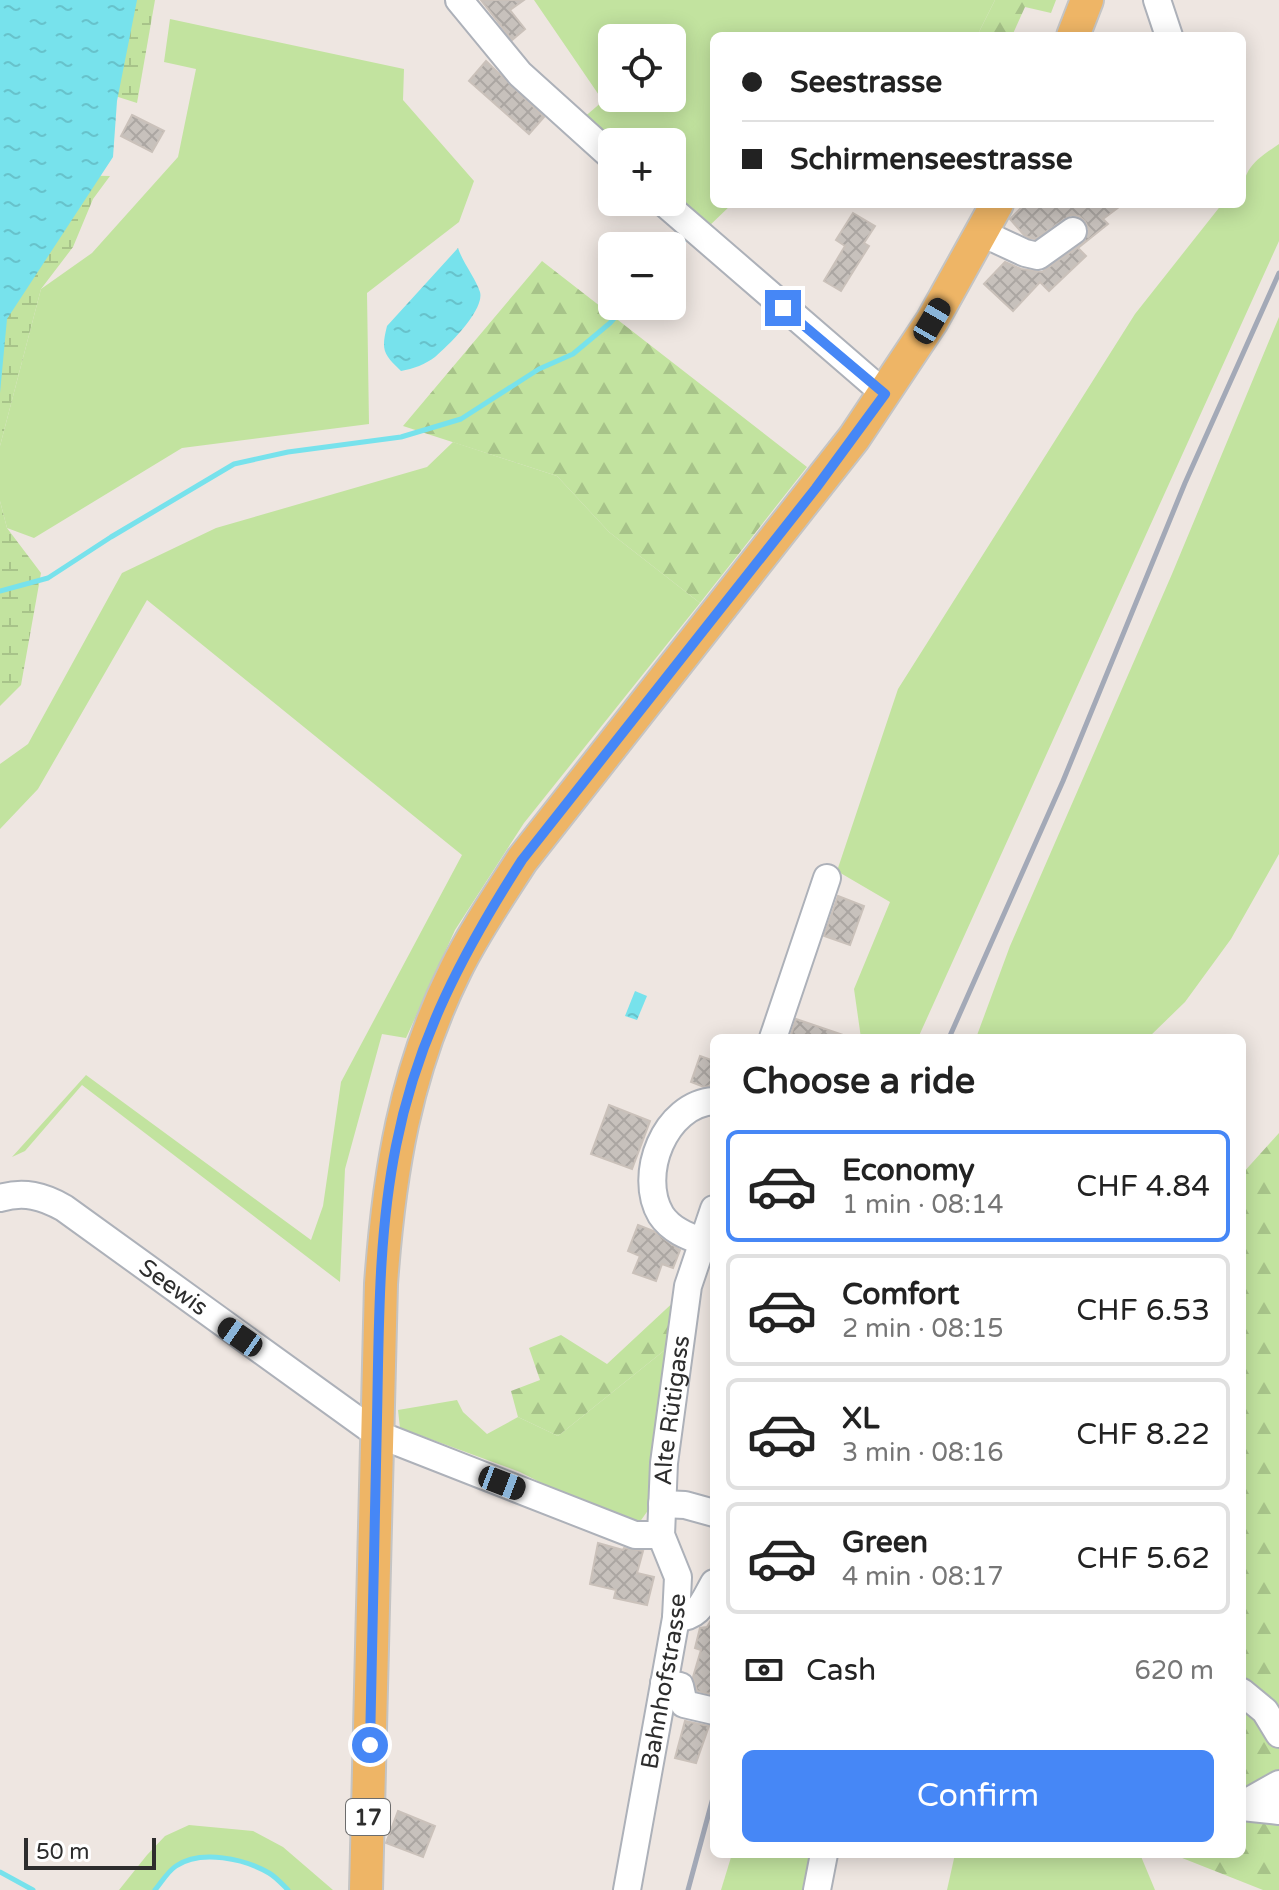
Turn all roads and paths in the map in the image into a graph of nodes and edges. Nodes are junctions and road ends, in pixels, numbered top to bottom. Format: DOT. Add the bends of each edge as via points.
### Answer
graph roads {
  1 [pos="459,0"];
  2 [pos="1087,0"];
  3 [pos="1157,0"];
  4 [pos="1075,32"];
  5 [pos="1168,32"];
  6 [pos="598,144"];
  7 [pos="995,208"];
  8 [pos="679,216"];
  9 [pos="1073,231"];
  10 [pos="982,233"];
  11 [pos="885,394"];
  12 [pos="827,878"];
  13 [pos="774,1034"];
  14 [pos="710,1101"];
  15 [pos="0,1198"];
  16 [pos="710,1221"];
  17 [pos="703,1242"];
  18 [pos="701,1283"];
  19 [pos="377,1434"];
  20 [pos="662,1504"];
  21 [pos="710,1512"];
  22 [pos="661,1535"];
  23 [pos="710,1566"];
  24 [pos="678,1577"];
  25 [pos="710,1590"];
  26 [pos="676,1618"];
  27 [pos="664,1683"];
  28 [pos="1246,1695"];
  29 [pos="710,1710"];
  30 [pos="1279,1734"];
  31 [pos="1279,1784"];
  32 [pos="1246,1805"];
  33 [pos="1246,1807"];
  34 [pos="1279,1811"];
  35 [pos="823,1858"];
  36 [pos="366,1890"];
  37 [pos="627,1890"];
  38 [pos="817,1890"];
  1 -- 6 [label="street" via="530,83"];
  2 -- 4 [label="main road"];
  3 -- 5 [label="street"];
  7 -- 10 [label="main road, 17"];
  8 -- 11 [label="street"];
  9 -- 10 [label="street" via="1038,256"];
  10 -- 11 [label="main road, 17"];
  11 -- 19 [label="main road, 17" via="522,860 456,970 425,1046 396,1145 386,1205"];
  12 -- 13 [label="street"];
  14 -- 17 [label="street" via="680,1116 662,1141 654,1166 654,1193 662,1216 678,1232"];
  15 -- 19 [label="street, Seewis" via="32,1195 64,1208"];
  16 -- 17 [label="street, Alte Rütigass"];
  17 -- 18 [label="street, Alte Rütigass"];
  18 -- 20 [label="street, Alte Rütigass" via="671,1398"];
  19 -- 22 [label="street" via="635,1535"];
  19 -- 36 [label="main road, 17"];
  20 -- 21 [label="street"];
  20 -- 22 [label="street, Alte Rütigass"];
  22 -- 24 [label="street, Bahnhofstrasse"];
  23 -- 24 [label="street"];
  24 -- 26 [label="street, Bahnhofstrasse"];
  25 -- 26 [label="street" via="697,1612"];
  26 -- 27 [label="street, Bahnhofstrasse"];
  27 -- 29 [label="street" via="680,1686 684,1704"];
  27 -- 37 [label="street, Bahnhofstrasse"];
  28 -- 30 [label="street" via="1265,1711"];
  31 -- 32 [label="street"];
  33 -- 34 [label="street"];
  35 -- 38 [label="street"];
}
